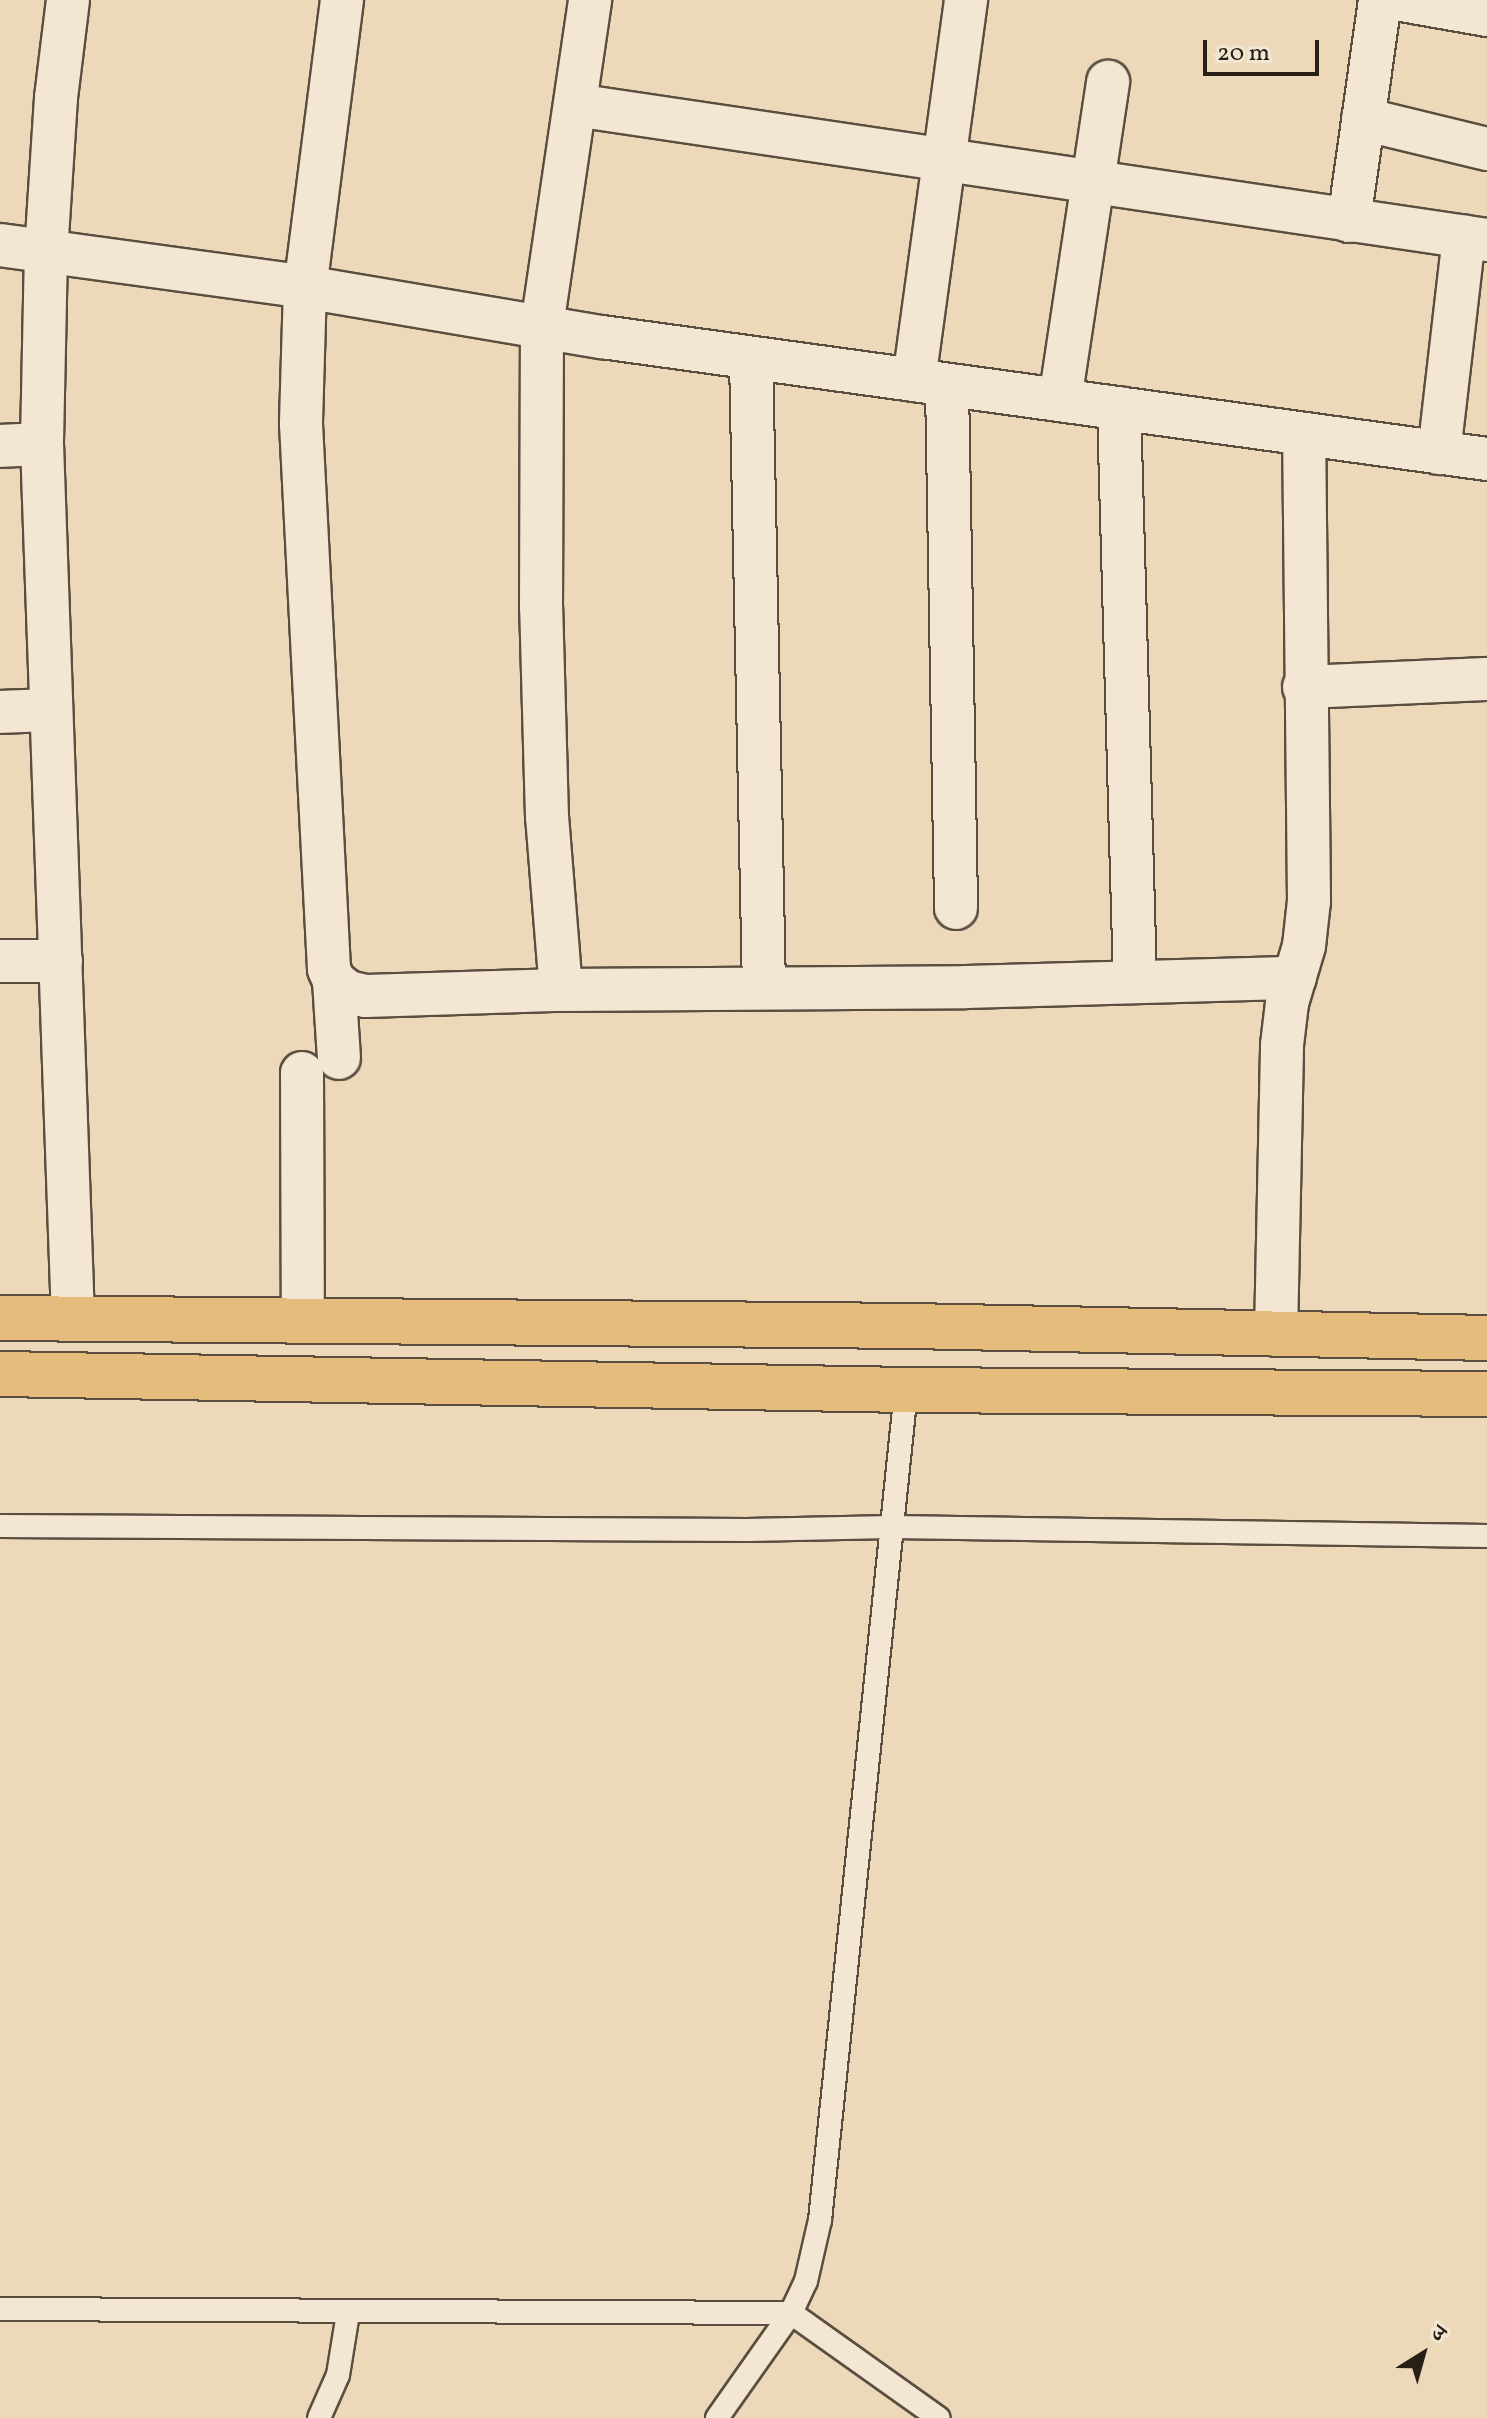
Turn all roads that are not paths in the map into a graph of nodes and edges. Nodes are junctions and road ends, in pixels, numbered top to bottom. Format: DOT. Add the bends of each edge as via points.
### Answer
graph roads {
  1 [pos="68,0"];
  2 [pos="342,0"];
  3 [pos="590,0"];
  4 [pos="966,0"];
  5 [pos="1380,0"];
  6 [pos="1402,0"];
  7 [pos="1487,15"];
  8 [pos="1108,82"];
  9 [pos="575,105"];
  10 [pos="1363,119"];
  11 [pos="1487,149"];
  12 [pos="945,160"];
  13 [pos="1091,182"];
  14 [pos="1349,221"];
  15 [pos="1475,238"];
  16 [pos="0,245"];
  17 [pos="46,251"];
  18 [pos="305,287"];
  19 [pos="542,326"];
  20 [pos="751,358"];
  21 [pos="931,382"];
  22 [pos="1060,400"];
  23 [pos="1119,408"];
  24 [pos="1304,434"];
  25 [pos="42,444"];
  26 [pos="0,446"];
  27 [pos="1439,453"];
  28 [pos="1487,459"];
  29 [pos="1487,679"];
  30 [pos="1304,687"];
  31 [pos="49,710"];
  32 [pos="0,712"];
  33 [pos="956,908"];
  34 [pos="0,961"];
  35 [pos="61,961"];
  36 [pos="1295,978"];
  37 [pos="334,981"];
  38 [pos="1135,982"];
  39 [pos="764,987"];
  40 [pos="561,990"];
  41 [pos="0,1318"];
  42 [pos="73,1319"];
  43 [pos="303,1320"];
  44 [pos="1276,1335"];
  45 [pos="1487,1338"];
  46 [pos="0,1374"];
  47 [pos="906,1390"];
  48 [pos="1487,1394"];
  49 [pos="0,1526"];
  50 [pos="892,1527"];
  51 [pos="1487,1536"];
  52 [pos="0,2309"];
  53 [pos="348,2313"];
  54 [pos="791,2313"];
  55 [pos="319,2418"];
  56 [pos="717,2418"];
  57 [pos="939,2418"];
  1 -- 17 [label="street"];
  2 -- 18 [label="street"];
  3 -- 9 [label="street"];
  4 -- 12 [label="street"];
  5 -- 10 [label="street"];
  6 -- 7 [label="street"];
  8 -- 13 [label="street"];
  9 -- 12 [label="street"];
  9 -- 19 [label="street"];
  10 -- 11 [label="street"];
  10 -- 14 [label="street"];
  12 -- 13 [label="street"];
  12 -- 21 [label="street"];
  13 -- 14 [label="street"];
  13 -- 22 [label="street"];
  14 -- 15 [label="street"];
  15 -- 27 [label="street"];
  16 -- 17 [label="street"];
  17 -- 18 [label="street"];
  17 -- 25 [label="street"];
  18 -- 19 [label="street"];
  18 -- 37 [label="street" via="301,424 329,969"];
  19 -- 20 [label="street"];
  19 -- 40 [label="street" via="541,637 547,817"];
  20 -- 21 [label="street"];
  20 -- 39 [label="street"];
  21 -- 22 [label="street"];
  21 -- 33 [label="street"];
  22 -- 23 [label="street"];
  23 -- 24 [label="street"];
  23 -- 38 [label="street"];
  24 -- 27 [label="street"];
  24 -- 30 [label="street"];
  25 -- 26 [label="street"];
  25 -- 31 [label="street"];
  27 -- 28 [label="street"];
  29 -- 30 [label="street"];
  30 -- 36 [label="street" via="1309,901"];
  31 -- 32 [label="street"];
  31 -- 35 [label="street"];
  34 -- 35 [label="street"];
  35 -- 42 [label="street"];
  36 -- 38 [label="street"];
  36 -- 44 [label="street" via="1282,1045"];
  37 -- 40 [label="street" via="348,992 366,996"];
  37 -- 43 [label="street" via="321,1066"];
  38 -- 39 [label="street"];
  39 -- 40 [label="street"];
  41 -- 42 [label="main road"];
  42 -- 43 [label="main road"];
  43 -- 44 [label="main road"];
  44 -- 45 [label="main road"];
  46 -- 47 [label="main road"];
  47 -- 48 [label="main road"];
  47 -- 50 [label="lane"];
  49 -- 50 [label="lane"];
  50 -- 51 [label="lane"];
  50 -- 54 [label="lane" via="820,2220 806,2281"];
  52 -- 53 [label="lane"];
  53 -- 54 [label="lane"];
  53 -- 55 [label="lane" via="338,2375"];
  54 -- 56 [label="lane"];
  54 -- 57 [label="lane"];
}
